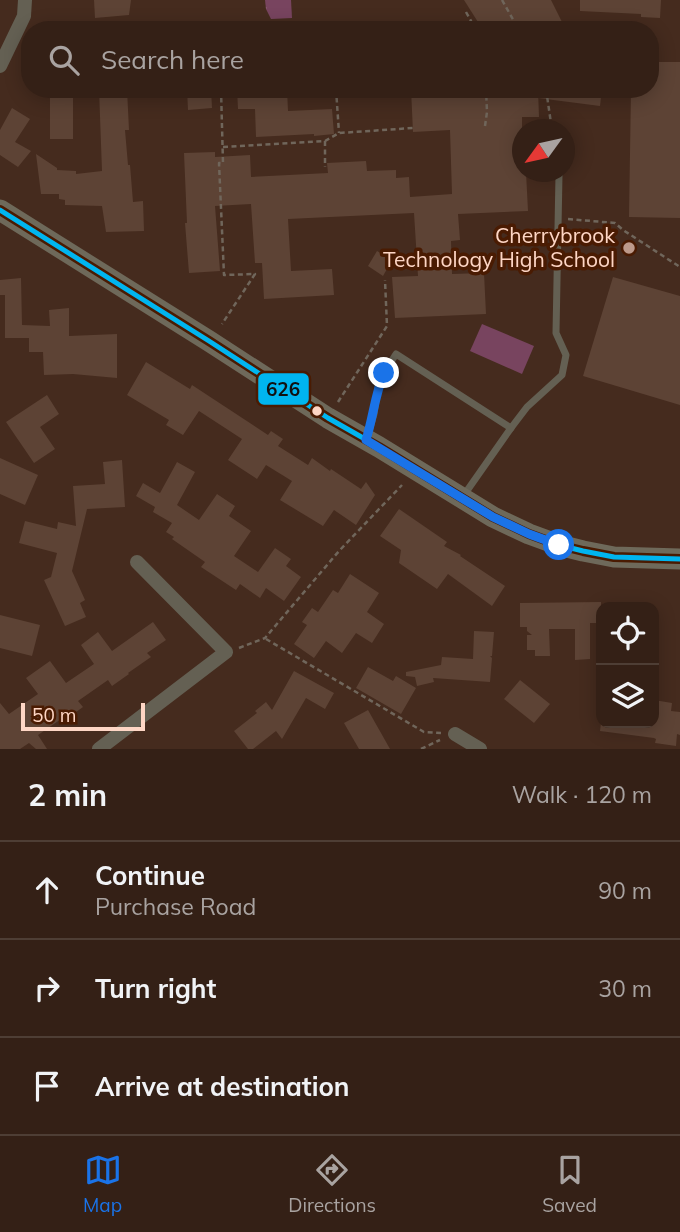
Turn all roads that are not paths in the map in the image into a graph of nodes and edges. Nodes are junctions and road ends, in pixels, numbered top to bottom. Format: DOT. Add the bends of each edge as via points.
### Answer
graph roads {
  1 [pos="25,0"];
  2 [pos="22,21"];
  3 [pos="21,22"];
  4 [pos="0,66"];
  5 [pos="559,182"];
  6 [pos="0,210"];
  7 [pos="511,428"];
  8 [pos="366,440"];
  9 [pos="462,498"];
  10 [pos="680,559"];
  11 [pos="137,562"];
  12 [pos="455,734"];
  13 [pos="99,749"];
  14 [pos="480,749"];
  1 -- 2 [label="street"];
  3 -- 4 [label="street"];
  5 -- 7 [label="lane" via="556,333 566,355 562,374"];
  6 -- 8 [label="main road"];
  7 -- 8 [label="lane" via="396,354 378,387"];
  7 -- 9 [label="lane"];
  8 -- 9 [label="main road"];
  9 -- 10 [label="main road" via="493,517 559,545 614,556"];
  11 -- 13 [label="street" via="226,652"];
  12 -- 14 [label="street"];
}
